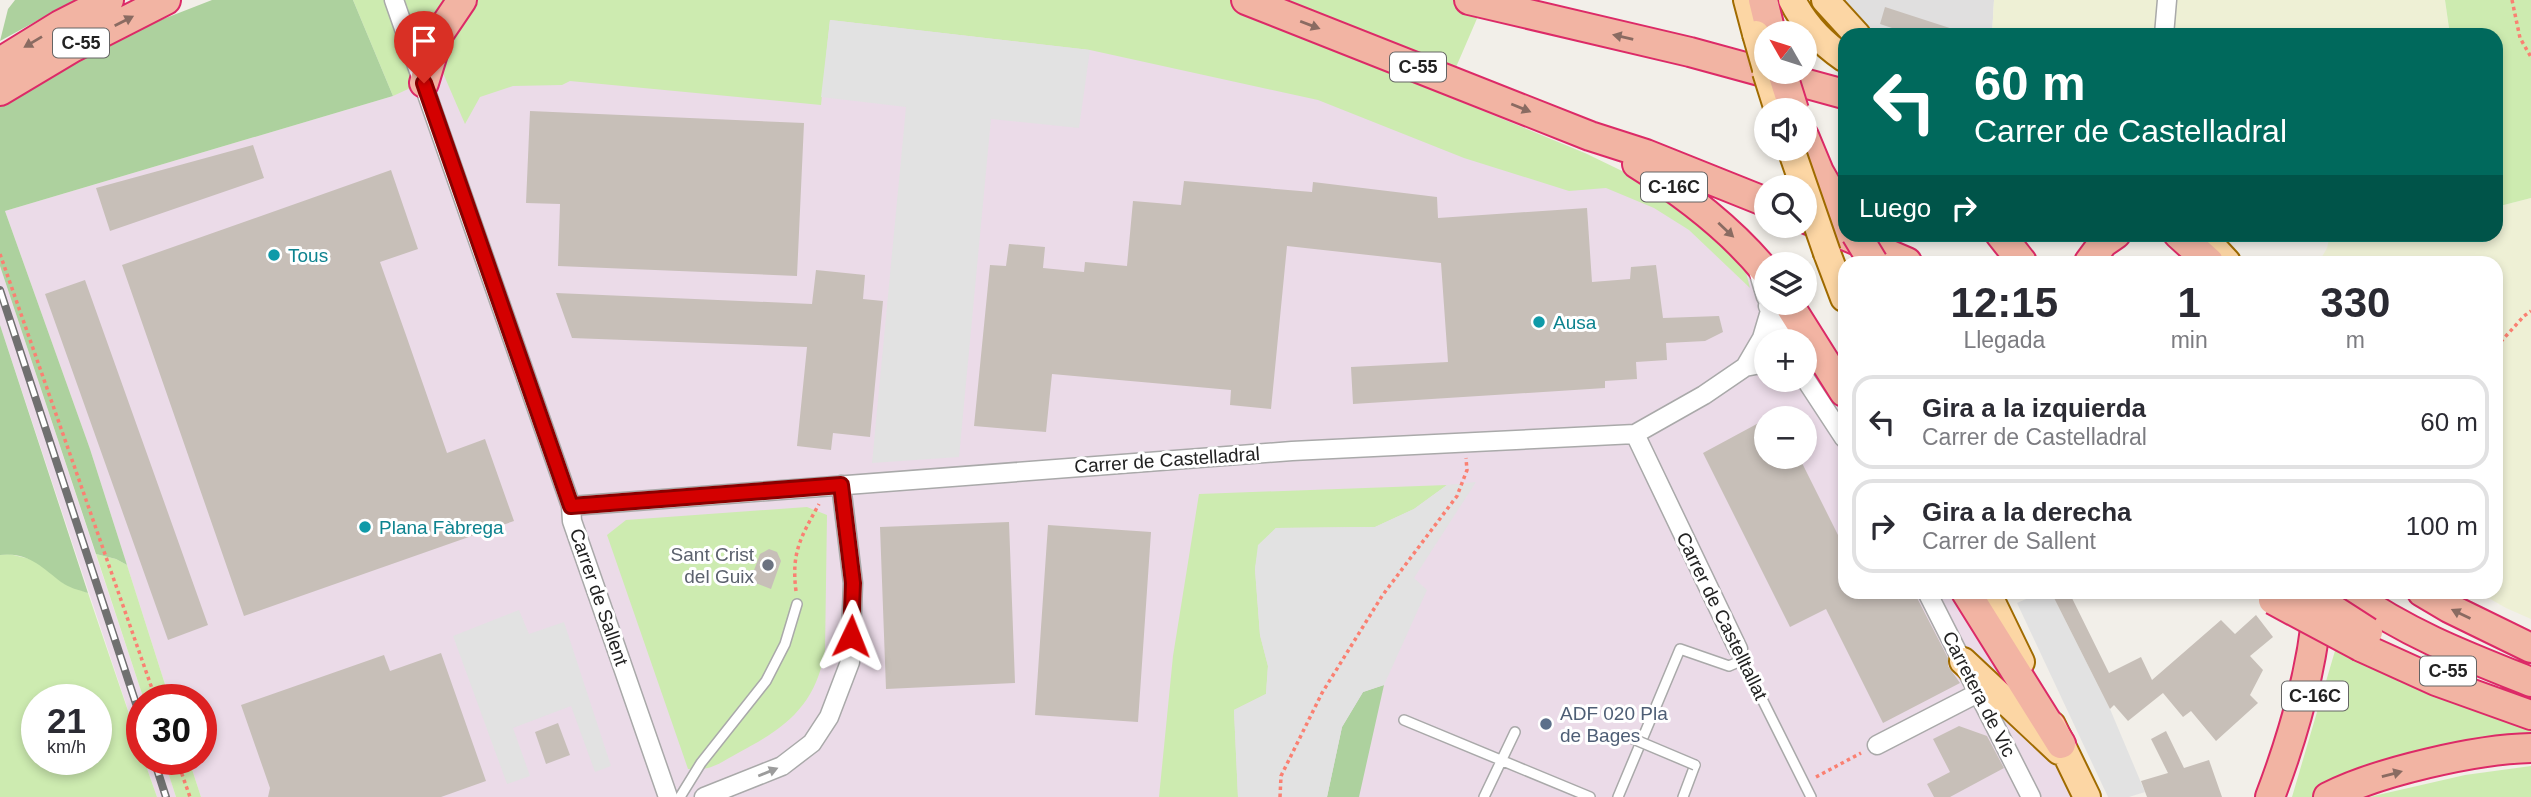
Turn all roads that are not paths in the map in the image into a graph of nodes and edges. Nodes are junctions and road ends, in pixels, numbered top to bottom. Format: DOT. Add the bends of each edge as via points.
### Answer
graph roads {
  1 [pos="109,0"];
  2 [pos="166,0"];
  3 [pos="394,0"];
  4 [pos="462,0"];
  5 [pos="1246,0"];
  6 [pos="1469,0"];
  7 [pos="1535,0"];
  8 [pos="1554,0"];
  9 [pos="1747,0"];
  10 [pos="1763,0"];
  11 [pos="1792,0"];
  12 [pos="1825,0"];
  13 [pos="2166,0"];
  14 [pos="1757,21"];
  15 [pos="1763,21"];
  16 [pos="1851,28"];
  17 [pos="2164,28"];
  18 [pos="1690,52"];
  19 [pos="1838,54"];
  20 [pos="0,62"];
  21 [pos="1754,66"];
  22 [pos="1817,75"];
  23 [pos="1838,78"];
  24 [pos="424,83"];
  25 [pos="0,91"];
  26 [pos="1838,92"];
  27 [pos="1590,136"];
  28 [pos="1795,161"];
  29 [pos="1814,161"];
  30 [pos="1754,197"];
  31 [pos="1838,205"];
  32 [pos="1817,224"];
  33 [pos="1838,233"];
  34 [pos="1860,242"];
  35 [pos="2006,242"];
  36 [pos="2104,242"];
  37 [pos="2187,242"];
  38 [pos="2208,242"];
  39 [pos="1893,256"];
  40 [pos="2017,256"];
  41 [pos="2094,256"];
  42 [pos="2202,256"];
  43 [pos="2221,256"];
  44 [pos="1754,258"];
  45 [pos="1838,282"];
  46 [pos="1769,315"];
  47 [pos="1783,315"];
  48 [pos="1754,365"];
  49 [pos="1745,367"];
  50 [pos="1838,384"];
  51 [pos="1814,392"];
  52 [pos="1838,429"];
  53 [pos="1635,434"];
  54 [pos="841,485"];
  55 [pos="571,506"];
  56 [pos="1931,599"];
  57 [pos="1970,599"];
  58 [pos="1990,599"];
  59 [pos="2280,599"];
  60 [pos="2317,599"];
  61 [pos="2324,599"];
  62 [pos="2330,599"];
  63 [pos="2354,599"];
  64 [pos="2433,599"];
  65 [pos="797,604"];
  66 [pos="2371,618"];
  67 [pos="2531,648"];
  68 [pos="1740,654"];
  69 [pos="1963,662"];
  70 [pos="2531,681"];
  71 [pos="1978,693"];
  72 [pos="2531,705"];
  73 [pos="2531,715"];
  74 [pos="1404,720"];
  75 [pos="1515,732"];
  76 [pos="1631,738"];
  77 [pos="1877,745"];
  78 [pos="2531,748"];
  79 [pos="2065,752"];
  80 [pos="1501,760"];
  81 [pos="668,797"];
  82 [pos="680,797"];
  83 [pos="704,797"];
  84 [pos="1484,797"];
  85 [pos="1590,797"];
  86 [pos="1618,797"];
  87 [pos="1683,797"];
  88 [pos="1811,797"];
  89 [pos="2031,797"];
  90 [pos="2087,797"];
  91 [pos="2270,797"];
  92 [pos="2281,797"];
  93 [pos="2328,797"];
  1 -- 20 [label="highway, C-55, one-way"];
  25 -- 2 [label="highway, C-55, one-way"];
  3 -- 24 [label="street, Carrer de Sallent"];
  4 -- 24 [label="highway" via="439,34"];
  5 -- 27 [label="highway, C-55, one-way"];
  18 -- 6 [label="highway, one-way"];
  7 -- 8 [label="highway"];
  9 -- 14 [label="main road"];
  10 -- 15 [label="highway"];
  11 -- 19 [label="main road" via="1812,31"];
  12 -- 16 [label="main road"];
  13 -- 17 [label="street"];
  18 -- 21 [label="highway"];
  18 -- 26 [label="highway"];
  22 -- 23 [label="highway"];
  24 -- 55 [label="street, Carrer de Sallent"];
  27 -- 30 [label="highway, C-55"];
  27 -- 44 [label="highway, C-16C, one-way" via="1676,188"];
  28 -- 45 [label="main road, bridge"];
  29 -- 31 [label="highway"];
  32 -- 33 [label="highway"];
  34 -- 39 [label="highway"];
  35 -- 40 [label="highway"];
  36 -- 41 [label="highway"];
  37 -- 42 [label="highway"];
  38 -- 43 [label="main road"];
  46 -- 49 [label="street, Carrer de Castelladral"];
  47 -- 50 [label="highway"];
  48 -- 49 [label="street, Carrer de Castelladral"];
  49 -- 53 [label="street, Carrer de Castelladral"];
  51 -- 52 [label="street"];
  53 -- 54 [label="street, Carrer de Castelladral" via="1292,451"];
  53 -- 68 [label="street, Carrer de Castelltallat"];
  54 -- 55 [label="street, Carrer de Castelladral"];
  83 -- 54 [label="street, one-way" via="782,766 812,743 829,718 850,662 853,583"];
  55 -- 81 [label="street, Carrer de Sallent" via="572,521"];
  56 -- 69 [label="street, Carretera de Vic"];
  57 -- 79 [label="highway"];
  58 -- 79 [label="main road"];
  59 -- 66 [label="highway, bridge"];
  60 -- 91 [label="highway" via="2305,686"];
  61 -- 66 [label="highway, C-55, bridge"];
  62 -- 92 [label="main road, C-16C" via="2317,689"];
  63 -- 66 [label="highway, C-55"];
  67 -- 64 [label="highway, one-way"];
  65 -- 82 [label="lane" via="785,644 766,681"];
  66 -- 70 [label="highway, C-55"];
  66 -- 72 [label="highway, C-55" via="2435,666"];
  66 -- 73 [label="highway" via="2437,681"];
  68 -- 86 [label="lane" via="1730,666 1680,649"];
  68 -- 88 [label="lane, Carrer de Castelltallat"];
  69 -- 71 [label="street, Carretera de Vic"];
  69 -- 79 [label="main road"];
  71 -- 77 [label="street"];
  71 -- 89 [label="street, Carretera de Vic"];
  74 -- 80 [label="lane"];
  75 -- 80 [label="lane"];
  76 -- 87 [label="lane, bridge" via="1695,765"];
  93 -- 78 [label="highway, one-way" via="2421,766 2482,752"];
  79 -- 90 [label="main road"];
  80 -- 84 [label="lane"];
  80 -- 85 [label="lane"];
}
